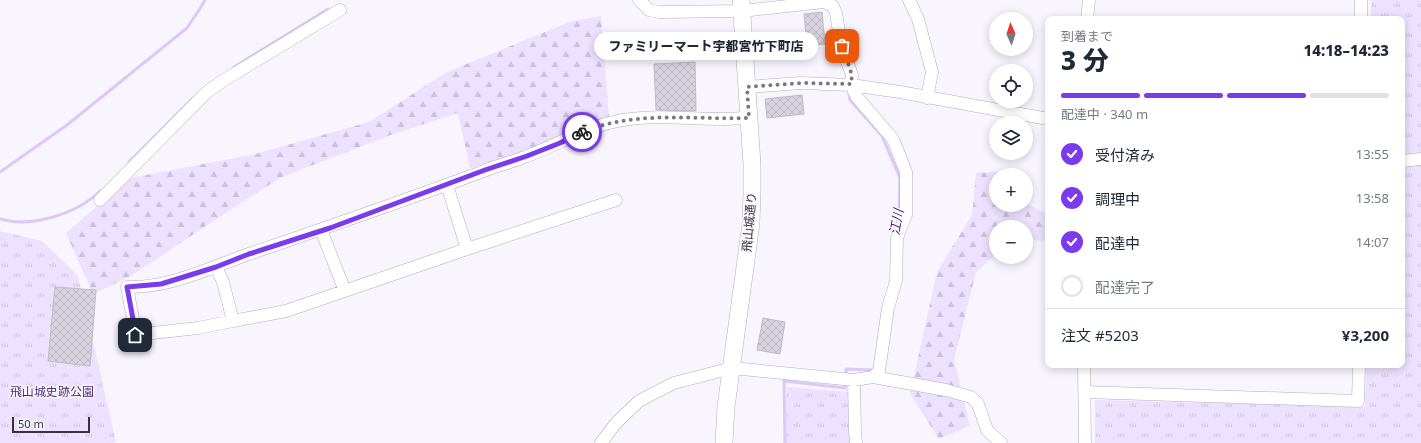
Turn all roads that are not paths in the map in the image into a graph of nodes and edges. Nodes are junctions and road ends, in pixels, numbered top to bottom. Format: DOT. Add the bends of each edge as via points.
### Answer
graph roads {
  1 [pos="639,0"];
  2 [pos="909,0"];
  3 [pos="1089,0"];
  4 [pos="1361,0"];
  5 [pos="741,5"];
  6 [pos="340,10"];
  7 [pos="1087,16"];
  8 [pos="1361,16"];
  9 [pos="851,84"];
  10 [pos="747,87"];
  11 [pos="927,98"];
  12 [pos="749,118"];
  13 [pos="1045,118"];
  14 [pos="1421,159"];
  15 [pos="1405,161"];
  16 [pos="447,186"];
  17 [pos="100,200"];
  18 [pos="616,200"];
  19 [pos="321,230"];
  20 [pos="467,248"];
  21 [pos="216,267"];
  22 [pos="345,291"];
  23 [pos="233,321"];
  24 [pos="732,368"];
  25 [pos="1084,368"];
  26 [pos="1359,368"];
  27 [pos="873,378"];
  28 [pos="854,380"];
  29 [pos="1085,392"];
  30 [pos="600,443"];
  31 [pos="724,443"];
  32 [pos="856,443"];
  33 [pos="1001,443"];
  34 [pos="1085,443"];
  1 -- 5 [label="street" via="654,12"];
  2 -- 11 [label="street" via="918,19 932,72"];
  3 -- 7 [label="street"];
  4 -- 8 [label="street"];
  5 -- 9 [label="street" via="824,2 833,6 852,75"];
  5 -- 10 [label="highway, 飛山城通り"];
  6 -- 17 [label="street" via="207,92"];
  9 -- 10 [label="street" via="801,83"];
  9 -- 11 [label="street"];
  9 -- 27 [label="street" via="856,96 893,140 906,172 906,214 897,238 896,281 888,308 879,371"];
  10 -- 12 [label="highway, 飛山城通り"];
  11 -- 13 [label="street"];
  12 -- 16 [label="street" via="646,117 610,123"];
  12 -- 24 [label="highway, 飛山城通り" via="751,223"];
  14 -- 15 [label="street"];
  16 -- 19 [label="street"];
  16 -- 20 [label="street"];
  18 -- 20 [label="street"];
  19 -- 21 [label="street"];
  19 -- 22 [label="street"];
  20 -- 22 [label="street"];
  21 -- 23 [label="street" via="223,282"];
  21 -- 23 [label="street" via="161,284 127,287 135,335"];
  22 -- 23 [label="street" via="286,311"];
  24 -- 28 [label="street"];
  24 -- 30 [label="street" via="674,383 639,401 616,422"];
  24 -- 31 [label="highway, 飛山城通り"];
  25 -- 29 [label="street"];
  26 -- 29 [label="street" via="1358,401"];
  27 -- 28 [label="street"];
  27 -- 33 [label="street" via="972,397 978,404 987,430"];
  28 -- 32 [label="street"];
  29 -- 34 [label="street"];
}
